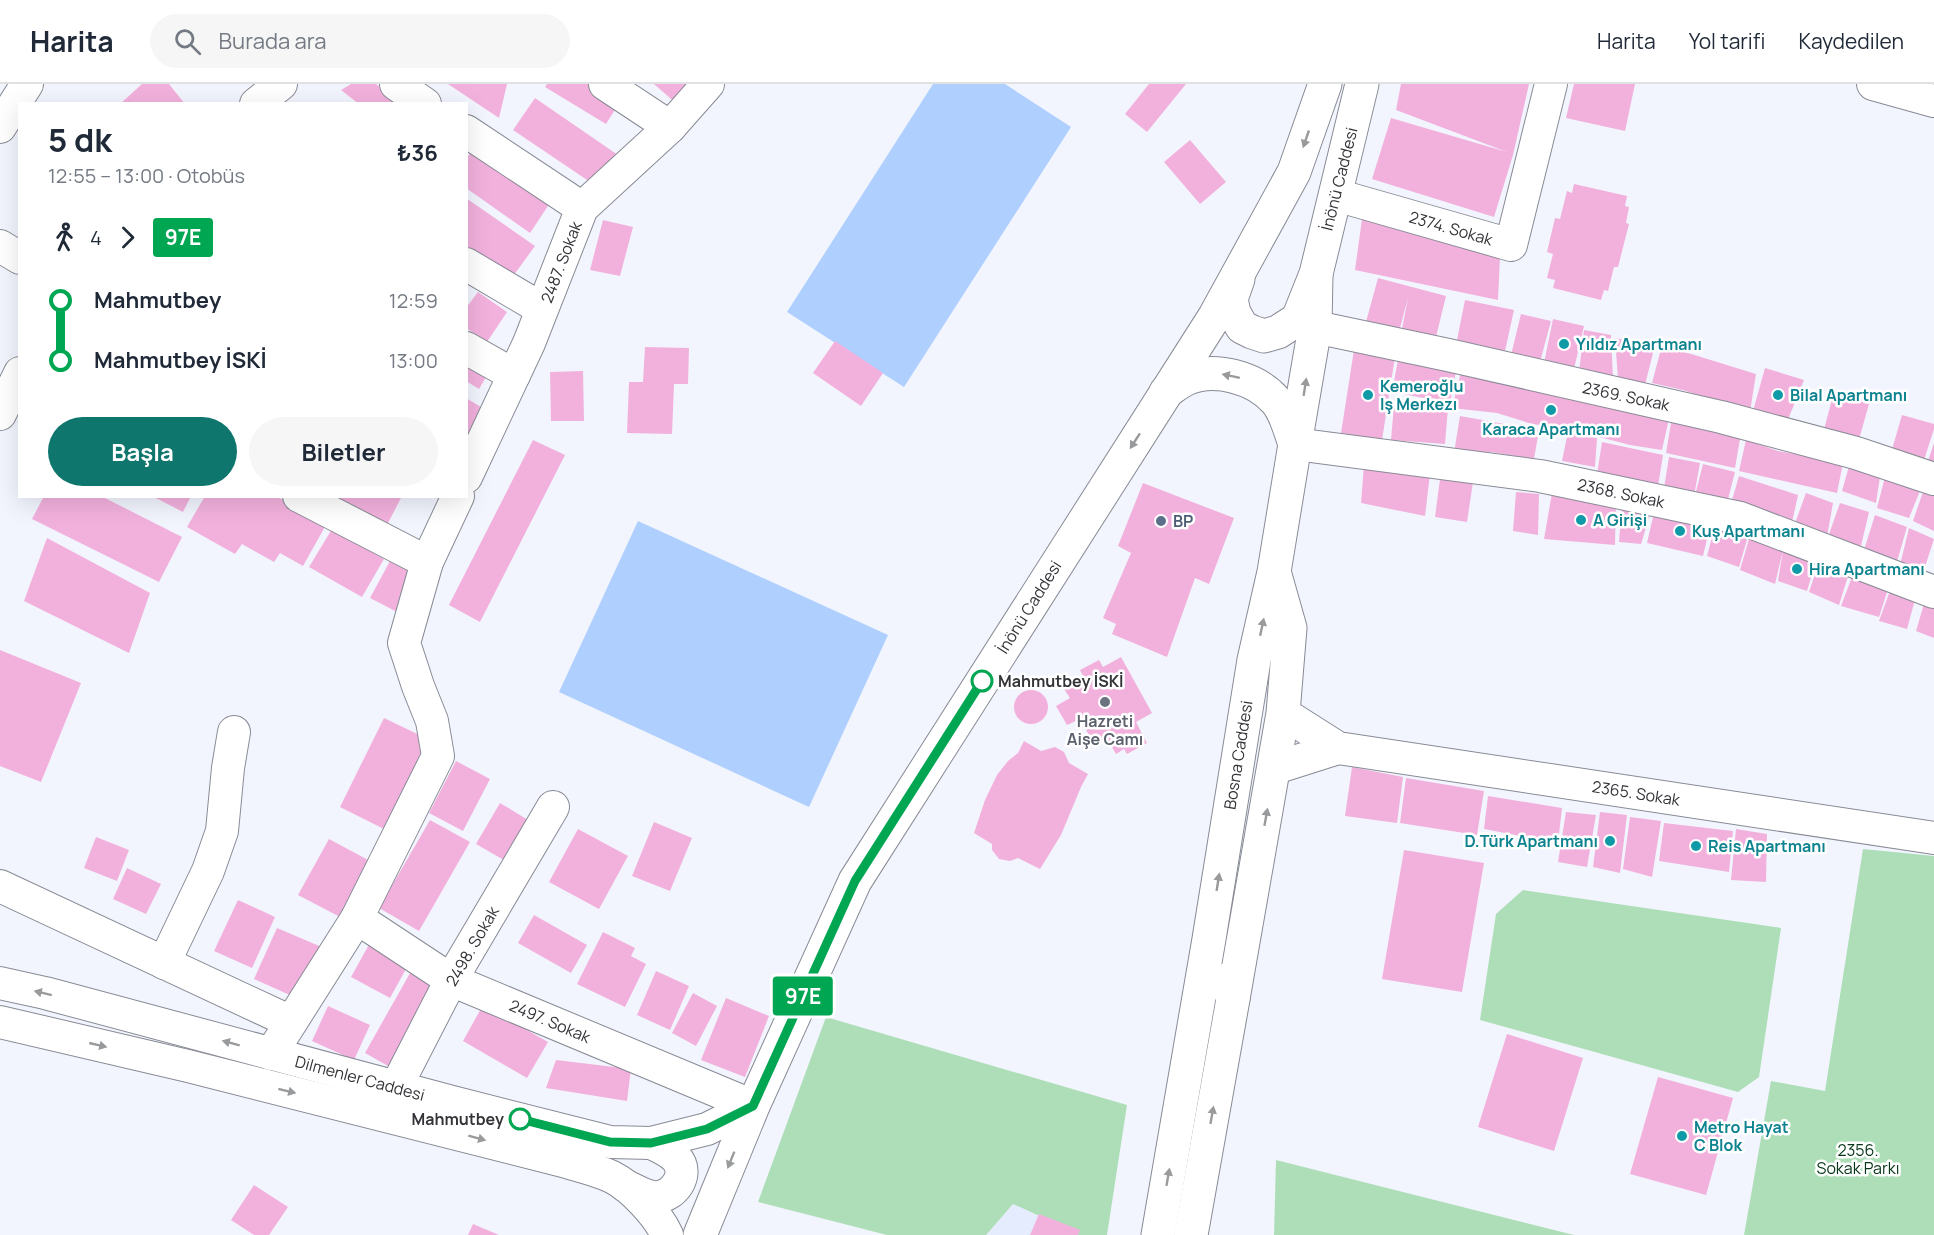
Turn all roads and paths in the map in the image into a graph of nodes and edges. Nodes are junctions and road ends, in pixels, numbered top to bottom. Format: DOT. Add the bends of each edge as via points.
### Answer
graph roads {
  1 [pos="27,84"];
  2 [pos="281,84"];
  3 [pos="396,84"];
  4 [pos="604,84"];
  5 [pos="708,84"];
  6 [pos="1325,84"];
  7 [pos="1362,84"];
  8 [pos="1551,84"];
  9 [pos="1873,84"];
  10 [pos="1934,101"];
  11 [pos="258,102"];
  12 [pos="422,102"];
  13 [pos="0,127"];
  14 [pos="670,127"];
  15 [pos="468,132"];
  16 [pos="1336,195"];
  17 [pos="582,208"];
  18 [pos="0,246"];
  19 [pos="18,257"];
  20 [pos="468,265"];
  21 [pos="1240,271"];
  22 [pos="1316,274"];
  23 [pos="542,309"];
  24 [pos="1315,327"];
  25 [pos="468,349"];
  26 [pos="514,375"];
  27 [pos="18,377"];
  28 [pos="1166,392"];
  29 [pos="0,414"];
  30 [pos="1295,444"];
  31 [pos="468,469"];
  32 [pos="1934,479"];
  33 [pos="302,498"];
  34 [pos="457,498"];
  35 [pos="427,562"];
  36 [pos="1274,572"];
  37 [pos="1934,592"];
  38 [pos="1254,660"];
  39 [pos="1283,713"];
  40 [pos="234,732"];
  41 [pos="1338,748"];
  42 [pos="1275,768"];
  43 [pos="553,807"];
  44 [pos="1934,838"];
  45 [pos="0,886"];
  46 [pos="357,918"];
  47 [pos="1209,939"];
  48 [pos="164,963"];
  49 [pos="452,980"];
  50 [pos="0,983"];
  51 [pos="1233,999"];
  52 [pos="0,1022"];
  53 [pos="291,1022"];
  54 [pos="271,1054"];
  55 [pos="396,1087"];
  56 [pos="753,1106"];
  57 [pos="1176,1127"];
  58 [pos="651,1143"];
  59 [pos="626,1186"];
  60 [pos="1200,1216"];
  61 [pos="667,1235"];
  62 [pos="700,1235"];
  63 [pos="1158,1235"];
  1 -- 13 [label="street"];
  2 -- 11 [label="street"];
  3 -- 12 [label="street"];
  4 -- 14 [label="street"];
  5 -- 14 [label="street, 2487. Sokak"];
  6 -- 21 [label="main road, İnönü Caddesi, one-way" via="1294,172"];
  7 -- 16 [label="main road, İnönü Caddesi"];
  8 -- 16 [label="street, 2374. Sokak" via="1511,245"];
  9 -- 10 [label="street"];
  14 -- 17 [label="street, 2487. Sokak"];
  15 -- 17 [label="street"];
  16 -- 22 [label="main road, İnönü Caddesi"];
  17 -- 23 [label="street, 2487. Sokak"];
  18 -- 19 [label="street"];
  20 -- 23 [label="street"];
  21 -- 22 [label="main road" via="1231,299 1234,313 1242,327 1264,336 1298,320"];
  21 -- 28 [label="main road, İnönü Caddesi"];
  22 -- 24 [label="main road, Bosna Caddesi"];
  23 -- 26 [label="street, 2487. Sokak"];
  30 -- 24 [label="main road, Bosna Caddesi, one-way"];
  24 -- 32 [label="street, 2369. Sokak" via="1721,417 1856,453"];
  25 -- 26 [label="street"];
  26 -- 31 [label="street, 2487. Sokak"];
  27 -- 29 [label="street"];
  30 -- 28 [label="main road, one-way" via="1278,403 1248,381 1209,373 1186,379"];
  28 -- 56 [label="main road, İnönü Caddesi, one-way" via="855,881"];
  30 -- 36 [label="main road, Bosna Caddesi"];
  30 -- 37 [label="street, 2368. Sokak" via="1540,476 1740,518"];
  33 -- 35 [label="street"];
  34 -- 35 [label="street"];
  35 -- 46 [label="street" via="404,643 432,721 438,756"];
  38 -- 36 [label="main road, Bosna Caddesi, one-way"];
  36 -- 39 [label="main road" via="1290,628"];
  38 -- 39 [label="main road"];
  47 -- 38 [label="main road, Bosna Caddesi, one-way"];
  39 -- 41 [label="street, 2365. Sokak"];
  39 -- 42 [label="main road"];
  40 -- 48 [label="street" via="222,831 208,871"];
  41 -- 42 [label="street, 2365. Sokak"];
  41 -- 44 [label="street, 2365. Sokak"];
  51 -- 42 [label="main road, one-way"];
  43 -- 49 [label="street, 2498. Sokak"];
  45 -- 48 [label="street"];
  46 -- 49 [label="street, 2497. Sokak"];
  46 -- 53 [label="street"];
  47 -- 51 [label="main road"];
  47 -- 57 [label="main road, Bosna Caddesi"];
  48 -- 53 [label="street"];
  49 -- 55 [label="street, 2498. Sokak"];
  49 -- 56 [label="street, 2497. Sokak"];
  54 -- 50 [label="street, Dilmenler Caddesi, one-way"];
  60 -- 51 [label="main road, one-way"];
  52 -- 59 [label="street, Dilmenler Caddesi, one-way" via="506,1145 612,1177"];
  53 -- 54 [label="street"];
  54 -- 55 [label="street, Dilmenler Caddesi"];
  55 -- 58 [label="street, Dilmenler Caddesi" via="610,1142"];
  56 -- 58 [label="street, Dilmenler Caddesi" via="707,1129"];
  56 -- 62 [label="main road, İnönü Caddesi, one-way"];
  57 -- 60 [label="main road"];
  63 -- 57 [label="main road, Bosna Caddesi, one-way"];
  58 -- 59 [label="street" via="678,1159 680,1180 667,1195 654,1197"];
  59 -- 61 [label="street, Dilmenler Caddesi"];
}
